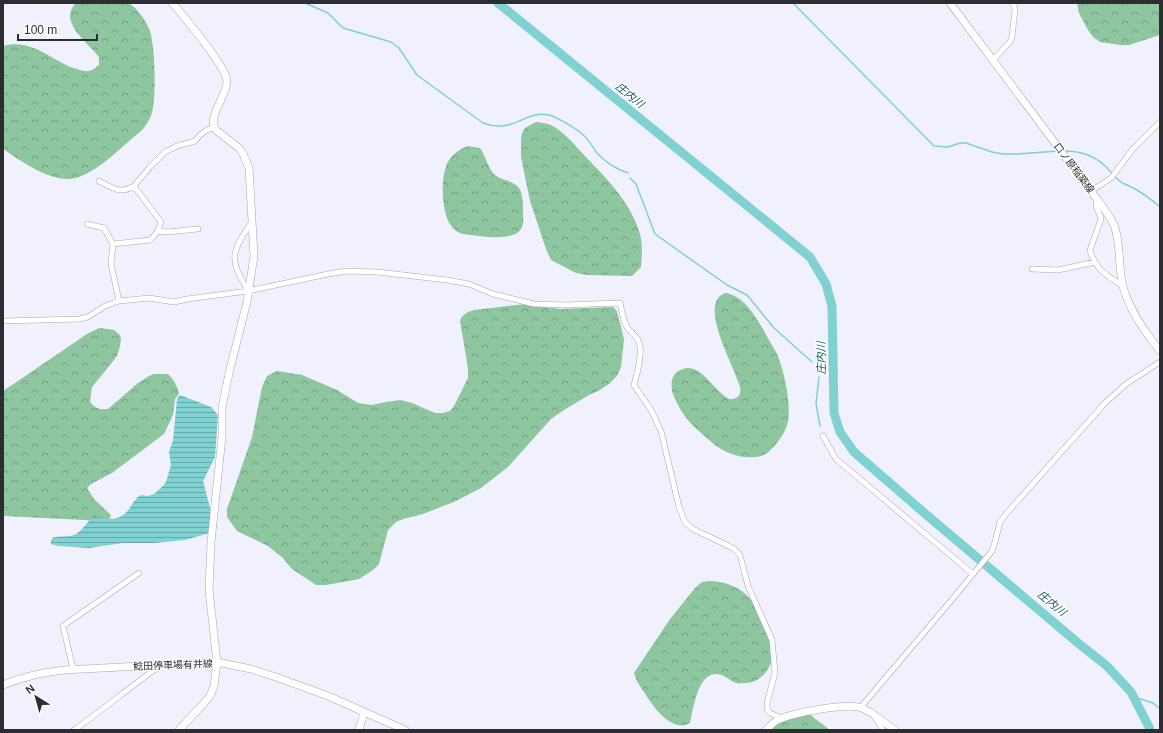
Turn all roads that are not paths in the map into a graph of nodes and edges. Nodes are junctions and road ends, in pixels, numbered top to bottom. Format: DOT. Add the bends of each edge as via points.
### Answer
graph roads {
  1 [pos="172,3"];
  2 [pos="950,3"];
  3 [pos="1013,3"];
  4 [pos="992,61"];
  5 [pos="1160,122"];
  6 [pos="214,127"];
  7 [pos="99,180"];
  8 [pos="134,186"];
  9 [pos="1091,192"];
  10 [pos="1097,199"];
  11 [pos="252,221"];
  12 [pos="87,224"];
  13 [pos="198,229"];
  14 [pos="158,231"];
  15 [pos="113,244"];
  16 [pos="1095,262"];
  17 [pos="1032,269"];
  18 [pos="1123,286"];
  19 [pos="248,291"];
  20 [pos="119,300"];
  21 [pos="3,321"];
  22 [pos="1160,351"];
  23 [pos="1160,362"];
  24 [pos="823,436"];
  25 [pos="139,573"];
  26 [pos="974,573"];
  27 [pos="217,662"];
  28 [pos="162,665"];
  29 [pos="72,669"];
  30 [pos="3,685"];
  31 [pos="861,707"];
  32 [pos="364,712"];
  33 [pos="873,714"];
  34 [pos="781,718"];
  35 [pos="74,730"];
  36 [pos="179,730"];
  37 [pos="359,730"];
  38 [pos="405,730"];
  39 [pos="766,730"];
  40 [pos="883,730"];
  41 [pos="895,730"];
  1 -- 6 [label="main road" via="211,53 226,77 226,89 213,121"];
  2 -- 4 [label="main road, 口ノ原稲築線"];
  3 -- 4 [label="street" via="1015,9 1012,37"];
  4 -- 9 [label="main road, 口ノ原稲築線"];
  5 -- 9 [label="street" via="1133,149 1111,178"];
  6 -- 8 [label="street" via="195,141 165,152"];
  6 -- 11 [label="main road" via="235,144 246,160 249,168"];
  7 -- 8 [label="street" via="119,190 125,191"];
  8 -- 14 [label="street" via="160,222"];
  9 -- 10 [label="main road, 口ノ原稲築線"];
  10 -- 16 [label="street" via="1096,206 1101,218 1090,250"];
  10 -- 18 [label="main road, 口ノ原稲築線" via="1115,229"];
  11 -- 19 [label="main road" via="254,256"];
  11 -- 19 [label="street" via="236,249 234,258"];
  12 -- 15 [label="street" via="104,228"];
  13 -- 14 [label="street"];
  14 -- 15 [label="street" via="150,240"];
  15 -- 20 [label="street" via="111,264"];
  16 -- 17 [label="street" via="1058,270"];
  16 -- 18 [label="street" via="1102,273"];
  18 -- 22 [label="main road, 口ノ原稲築線" via="1137,318"];
  19 -- 20 [label="street" via="174,302 149,298"];
  19 -- 27 [label="main road" via="222,407 222,437 209,590"];
  19 -- 34 [label="street" via="347,271 447,280 534,304 620,303 624,321 639,342 634,385 651,410 661,431 685,522 693,529 733,548 740,555 748,586 772,640 775,673 767,709"];
  20 -- 21 [label="street" via="80,319"];
  23 -- 26 [label="street" via="1112,396 1053,460 1000,522 992,551"];
  24 -- 26 [label="street" via="836,459"];
  25 -- 29 [label="street" via="63,626"];
  26 -- 31 [label="street"];
  27 -- 28 [label="main road, 鯰田停車場有井線"];
  27 -- 32 [label="main road, 鯰田停車場有井線" via="251,668"];
  27 -- 36 [label="main road" via="210,696"];
  28 -- 29 [label="main road, 鯰田停車場有井線"];
  28 -- 35 [label="street"];
  29 -- 30 [label="main road, 鯰田停車場有井線" via="42,672"];
  31 -- 33 [label="main road"];
  31 -- 34 [label="main road" via="832,708"];
  32 -- 37 [label="main road"];
  32 -- 38 [label="main road, 鯰田停車場有井線"];
  33 -- 40 [label="street"];
  33 -- 41 [label="main road"];
  34 -- 39 [label="main road"];
}
